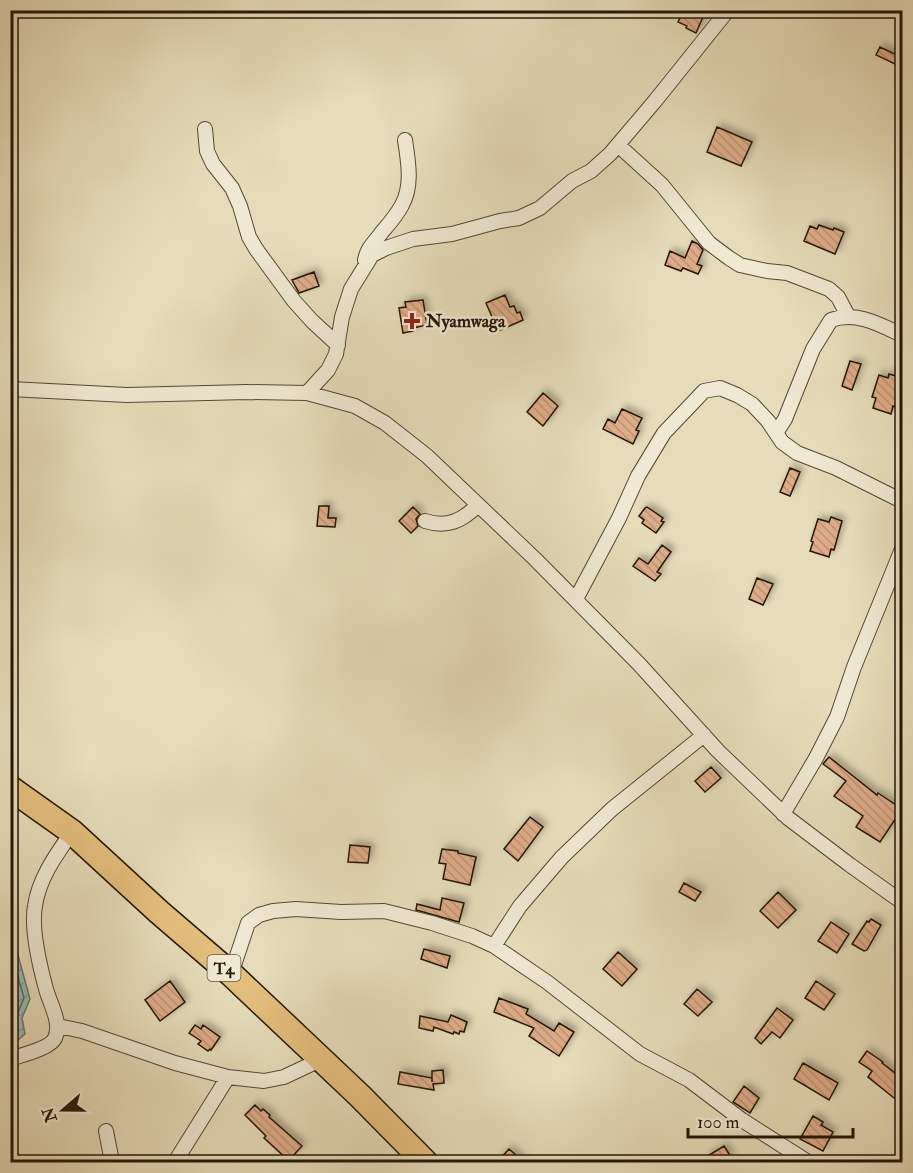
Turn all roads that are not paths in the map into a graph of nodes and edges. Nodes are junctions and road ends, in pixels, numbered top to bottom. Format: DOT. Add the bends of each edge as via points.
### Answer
graph roads {
  1 [pos="728,10"];
  2 [pos="205,129"];
  3 [pos="405,140"];
  4 [pos="618,145"];
  5 [pos="364,268"];
  6 [pos="849,316"];
  7 [pos="903,335"];
  8 [pos="338,345"];
  9 [pos="10,389"];
  10 [pos="307,393"];
  11 [pos="776,433"];
  12 [pos="903,501"];
  13 [pos="478,505"];
  14 [pos="425,521"];
  15 [pos="903,549"];
  16 [pos="890,579"];
  17 [pos="903,588"];
  18 [pos="576,599"];
  19 [pos="704,735"];
  20 [pos="10,788"];
  21 [pos="783,814"];
  22 [pos="72,832"];
  23 [pos="903,902"];
  24 [pos="494,946"];
  25 [pos="231,974"];
  26 [pos="58,1026"];
  27 [pos="10,1059"];
  28 [pos="322,1059"];
  29 [pos="228,1077"];
  30 [pos="106,1131"];
  31 [pos="112,1162"];
  32 [pos="175,1162"];
  33 [pos="425,1162"];
  34 [pos="808,1162"];
  1 -- 4 [label="street"];
  2 -- 8 [label="street" via="207,151 232,188 256,249 294,301"];
  3 -- 5 [label="street" via="408,189 403,204 370,246"];
  4 -- 5 [label="street" via="591,171 529,214 452,234 413,239 372,255"];
  4 -- 6 [label="street" via="662,185 709,243 729,258 740,265 788,273 829,289"];
  5 -- 8 [label="street" via="351,289"];
  6 -- 7 [label="street"];
  6 -- 11 [label="street" via="831,320 824,329"];
  8 -- 10 [label="street" via="328,370"];
  9 -- 10 [label="street" via="127,395"];
  10 -- 13 [label="street" via="355,406 385,423 427,456"];
  11 -- 12 [label="street" via="797,453"];
  11 -- 18 [label="street" via="752,404 737,395 720,388 704,391 664,433"];
  13 -- 14 [label="street" via="447,524"];
  13 -- 18 [label="street"];
  15 -- 16 [label="street"];
  16 -- 17 [label="street"];
  16 -- 21 [label="street" via="837,717"];
  18 -- 19 [label="street"];
  19 -- 21 [label="street"];
  19 -- 24 [label="street" via="612,809 562,857 520,906"];
  20 -- 22 [label="highway, T4"];
  21 -- 23 [label="street"];
  22 -- 25 [label="highway, T4"];
  22 -- 26 [label="street" via="41,883 34,907 40,959"];
  24 -- 25 [label="street" via="442,926 384,911 273,911 248,922"];
  24 -- 34 [label="street" via="640,1054 689,1080 741,1120"];
  25 -- 28 [label="highway, T4"];
  26 -- 27 [label="street" via="52,1043"];
  26 -- 29 [label="street"];
  28 -- 29 [label="street" via="284,1077 264,1081"];
  28 -- 33 [label="highway, T4"];
  29 -- 32 [label="street"];
  30 -- 31 [label="street"];
}
